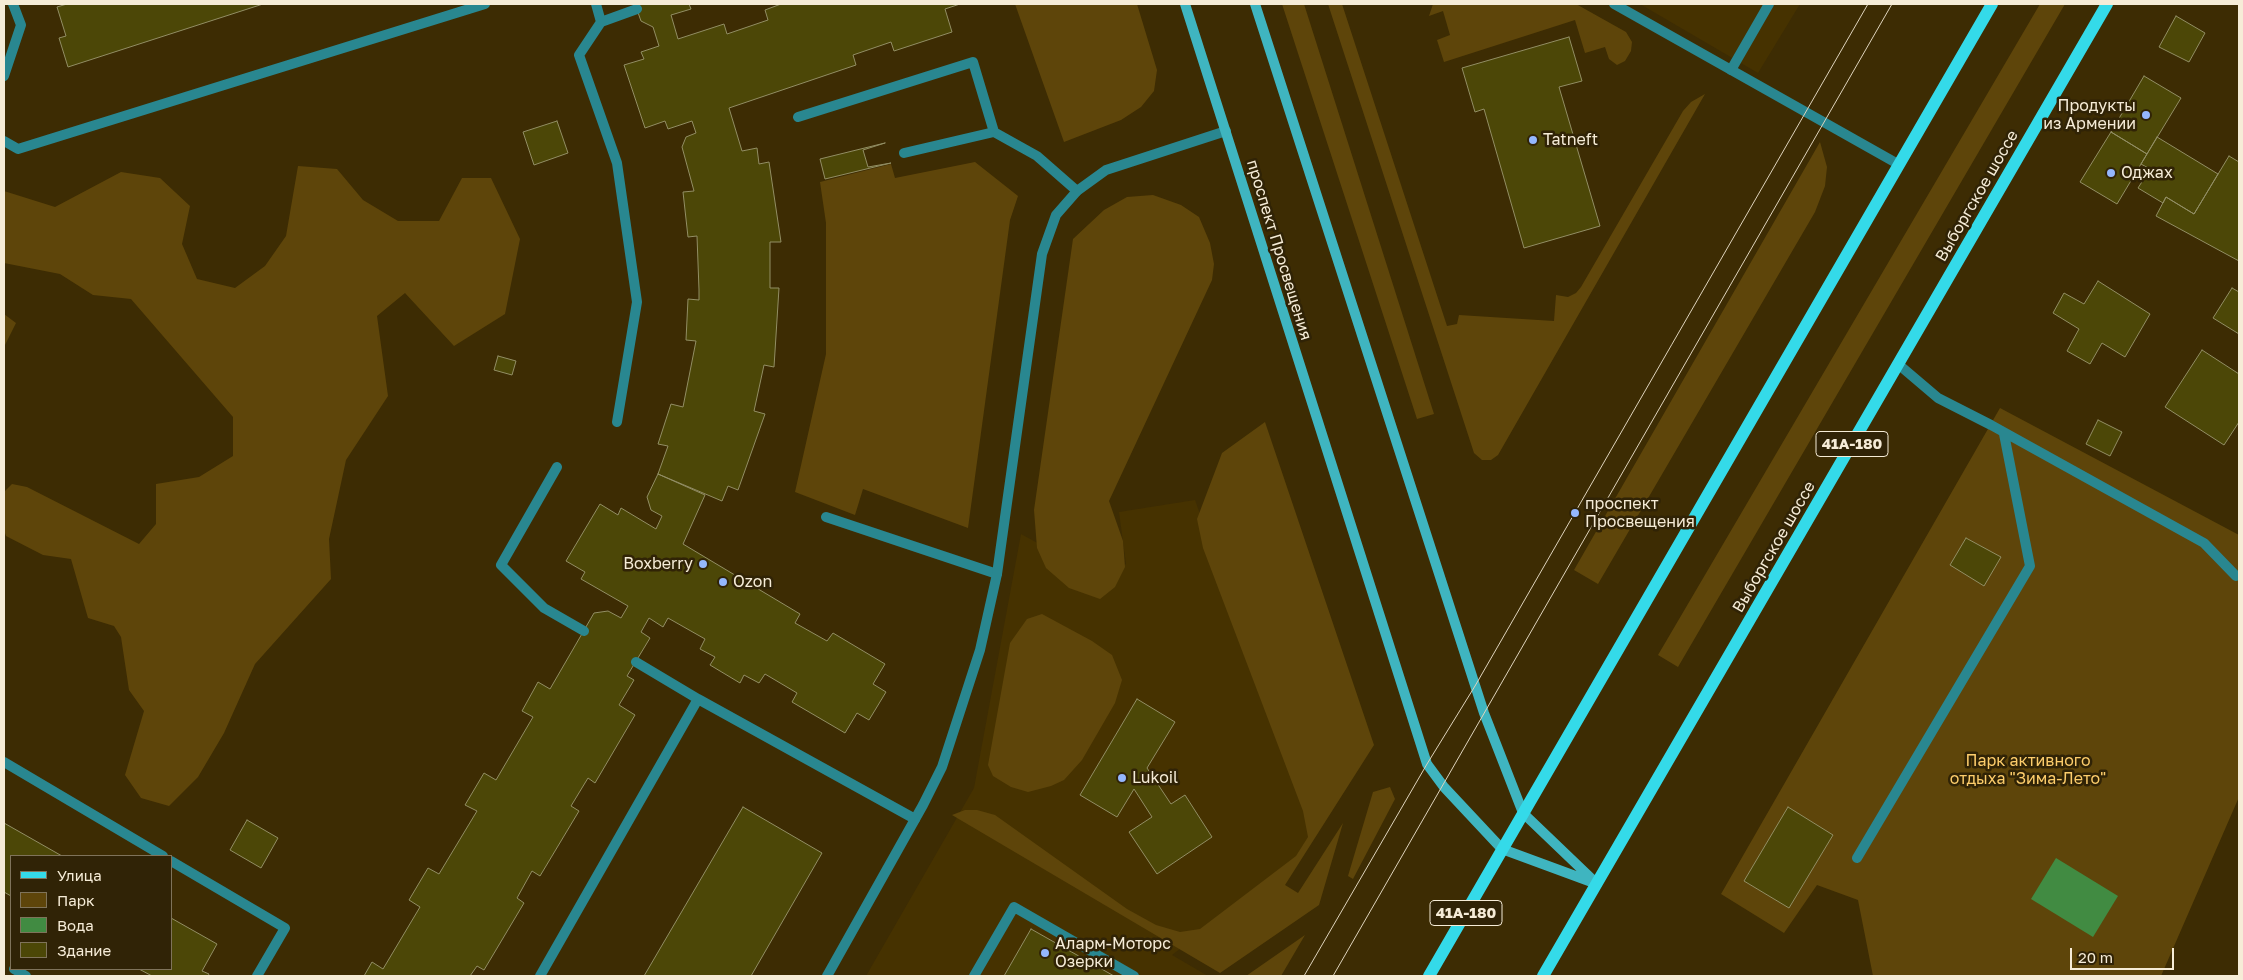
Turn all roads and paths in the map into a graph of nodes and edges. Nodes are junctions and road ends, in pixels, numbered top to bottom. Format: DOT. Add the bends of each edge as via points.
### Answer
graph roads {
  1 [pos="13,4"];
  2 [pos="485,4"];
  3 [pos="596,4"];
  4 [pos="1185,4"];
  5 [pos="1255,4"];
  6 [pos="1614,4"];
  7 [pos="1769,4"];
  8 [pos="1992,4"];
  9 [pos="2107,4"];
  10 [pos="637,9"];
  11 [pos="601,22"];
  12 [pos="1730,70"];
  13 [pos="4,76"];
  14 [pos="798,118"];
  15 [pos="1226,131"];
  16 [pos="994,132"];
  17 [pos="4,141"];
  18 [pos="904,153"];
  19 [pos="1898,164"];
  20 [pos="1077,191"];
  21 [pos="1898,364"];
  22 [pos="617,422"];
  23 [pos="2004,434"];
  24 [pos="557,467"];
  25 [pos="826,517"];
  26 [pos="997,574"];
  27 [pos="2236,576"];
  28 [pos="584,631"];
  29 [pos="636,662"];
  30 [pos="698,699"];
  31 [pos="4,762"];
  32 [pos="1523,813"];
  33 [pos="915,819"];
  34 [pos="1502,849"];
  35 [pos="161,855"];
  36 [pos="1857,858"];
  37 [pos="172,862"];
  38 [pos="1597,884"];
  39 [pos="257,976"];
  40 [pos="540,976"];
  41 [pos="827,976"];
  42 [pos="974,976"];
  43 [pos="1134,976"];
  44 [pos="1429,976"];
  45 [pos="1543,976"];
  1 -- 13 [label="street" via="21,26"];
  2 -- 17 [label="street" via="18,149"];
  3 -- 11 [label="street"];
  4 -- 15 [label="main road, проспект Просвещения"];
  5 -- 32 [label="main road" via="1478,695"];
  6 -- 12 [label="street"];
  7 -- 12 [label="street"];
  8 -- 19 [label="main road, 41А-180"];
  9 -- 21 [label="main road, Выборгское шоссе / 41А-180"];
  10 -- 11 [label="street"];
  11 -- 22 [label="street" via="579,55 617,163 637,302"];
  12 -- 19 [label="street"];
  14 -- 16 [label="street" via="973,62"];
  15 -- 20 [label="street" via="1106,170"];
  15 -- 34 [label="main road, проспект Просвещения" via="1427,764"];
  16 -- 18 [label="street"];
  16 -- 20 [label="street" via="1037,156"];
  19 -- 32 [label="main road, 41А-180"];
  20 -- 26 [label="street" via="1056,215 1042,254"];
  21 -- 23 [label="street" via="1938,398"];
  21 -- 38 [label="main road, Выборгское шоссе / 41А-180"];
  23 -- 27 [label="street" via="2204,543"];
  23 -- 36 [label="street" via="2030,566"];
  24 -- 28 [label="street" via="501,565 544,608"];
  25 -- 26 [label="street"];
  26 -- 33 [label="street" via="980,650 942,767"];
  29 -- 30 [label="street"];
  30 -- 33 [label="street"];
  30 -- 40 [label="street"];
  31 -- 35 [label="street"];
  32 -- 34 [label="main road, 41А-180"];
  32 -- 38 [label="main road"];
  33 -- 41 [label="street"];
  34 -- 38 [label="main road, проспект Просвещения"];
  34 -- 44 [label="main road, 41А-180"];
  37 -- 39 [label="street" via="285,928"];
  38 -- 45 [label="main road, Выборгское шоссе / 41А-180"];
  42 -- 43 [label="street" via="1014,907"];
}
